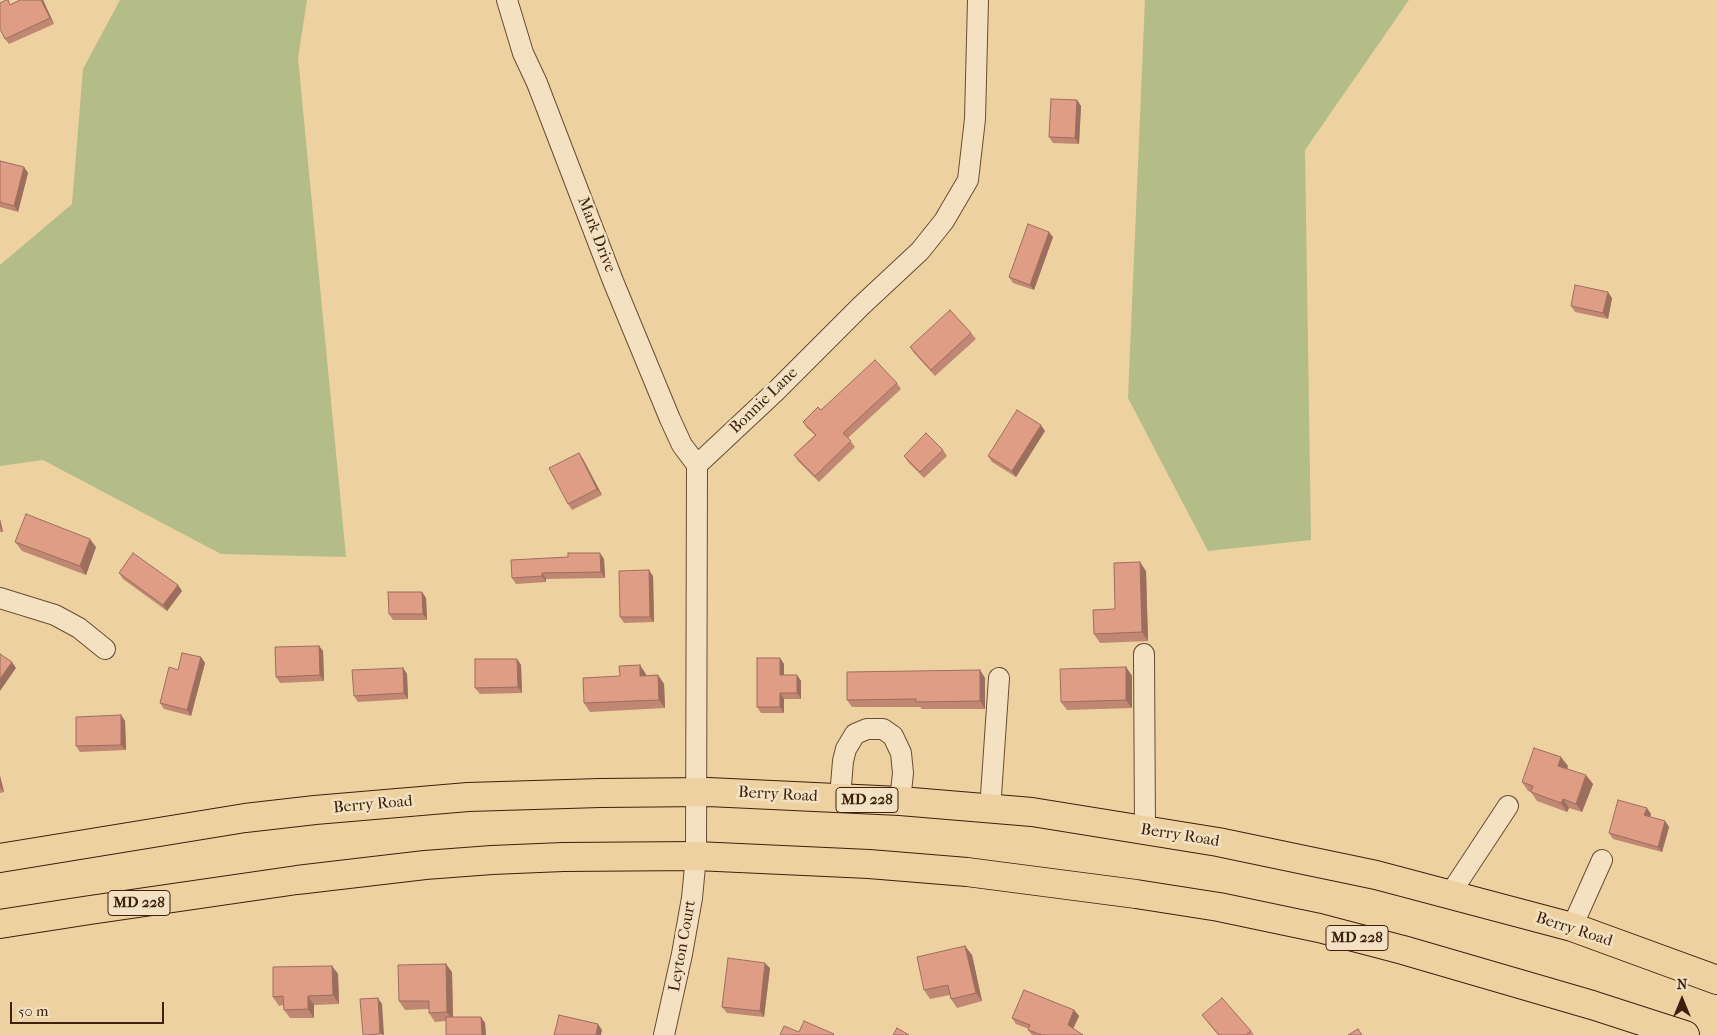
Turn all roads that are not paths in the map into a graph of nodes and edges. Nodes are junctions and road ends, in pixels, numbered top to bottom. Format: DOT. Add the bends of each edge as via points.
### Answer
graph roads {
  1 [pos="507,0"];
  2 [pos="978,0"];
  3 [pos="697,465"];
  4 [pos="0,598"];
  5 [pos="105,649"];
  6 [pos="1144,654"];
  7 [pos="999,678"];
  8 [pos="696,792"];
  9 [pos="840,797"];
  10 [pos="900,801"];
  11 [pos="1508,806"];
  12 [pos="990,810"];
  13 [pos="1145,830"];
  14 [pos="696,856"];
  15 [pos="0,858"];
  16 [pos="1602,860"];
  17 [pos="1450,894"];
  18 [pos="0,924"];
  19 [pos="1572,927"];
  20 [pos="1717,980"];
  21 [pos="664,1035"];
  22 [pos="1685,1035"];
  1 -- 3 [label="street, Mark Drive" via="523,53 613,281 670,419 682,445"];
  2 -- 3 [label="street, Bonnie Lane" via="975,119 968,180 944,221 920,251"];
  3 -- 8 [label="street"];
  4 -- 5 [label="street" via="55,615 79,628"];
  6 -- 13 [label="street"];
  7 -- 12 [label="street"];
  8 -- 9 [label="highway, Berry Road / MD 228"];
  8 -- 14 [label="street"];
  8 -- 15 [label="highway, Berry Road / MD 228" via="468,797 315,810 245,818"];
  9 -- 10 [label="highway, Berry Road / MD 228"];
  9 -- 10 [label="street" via="843,761 855,734 867,729 883,729 893,736 901,753"];
  10 -- 12 [label="highway, Berry Road / MD 228"];
  11 -- 17 [label="street"];
  12 -- 13 [label="highway, Berry Road / MD 228" via="1032,812"];
  13 -- 17 [label="highway, Berry Road / MD 228" via="1292,856"];
  14 -- 18 [label="highway, MD 228" via="563,856 425,865 225,890"];
  14 -- 21 [label="street, Leyton Court" via="682,954"];
  14 -- 22 [label="highway, MD 228" via="958,871 1219,907 1319,928 1413,953"];
  16 -- 19 [label="street"];
  17 -- 19 [label="highway, Berry Road / MD 228"];
  19 -- 20 [label="highway, Berry Road / MD 228"];
}
